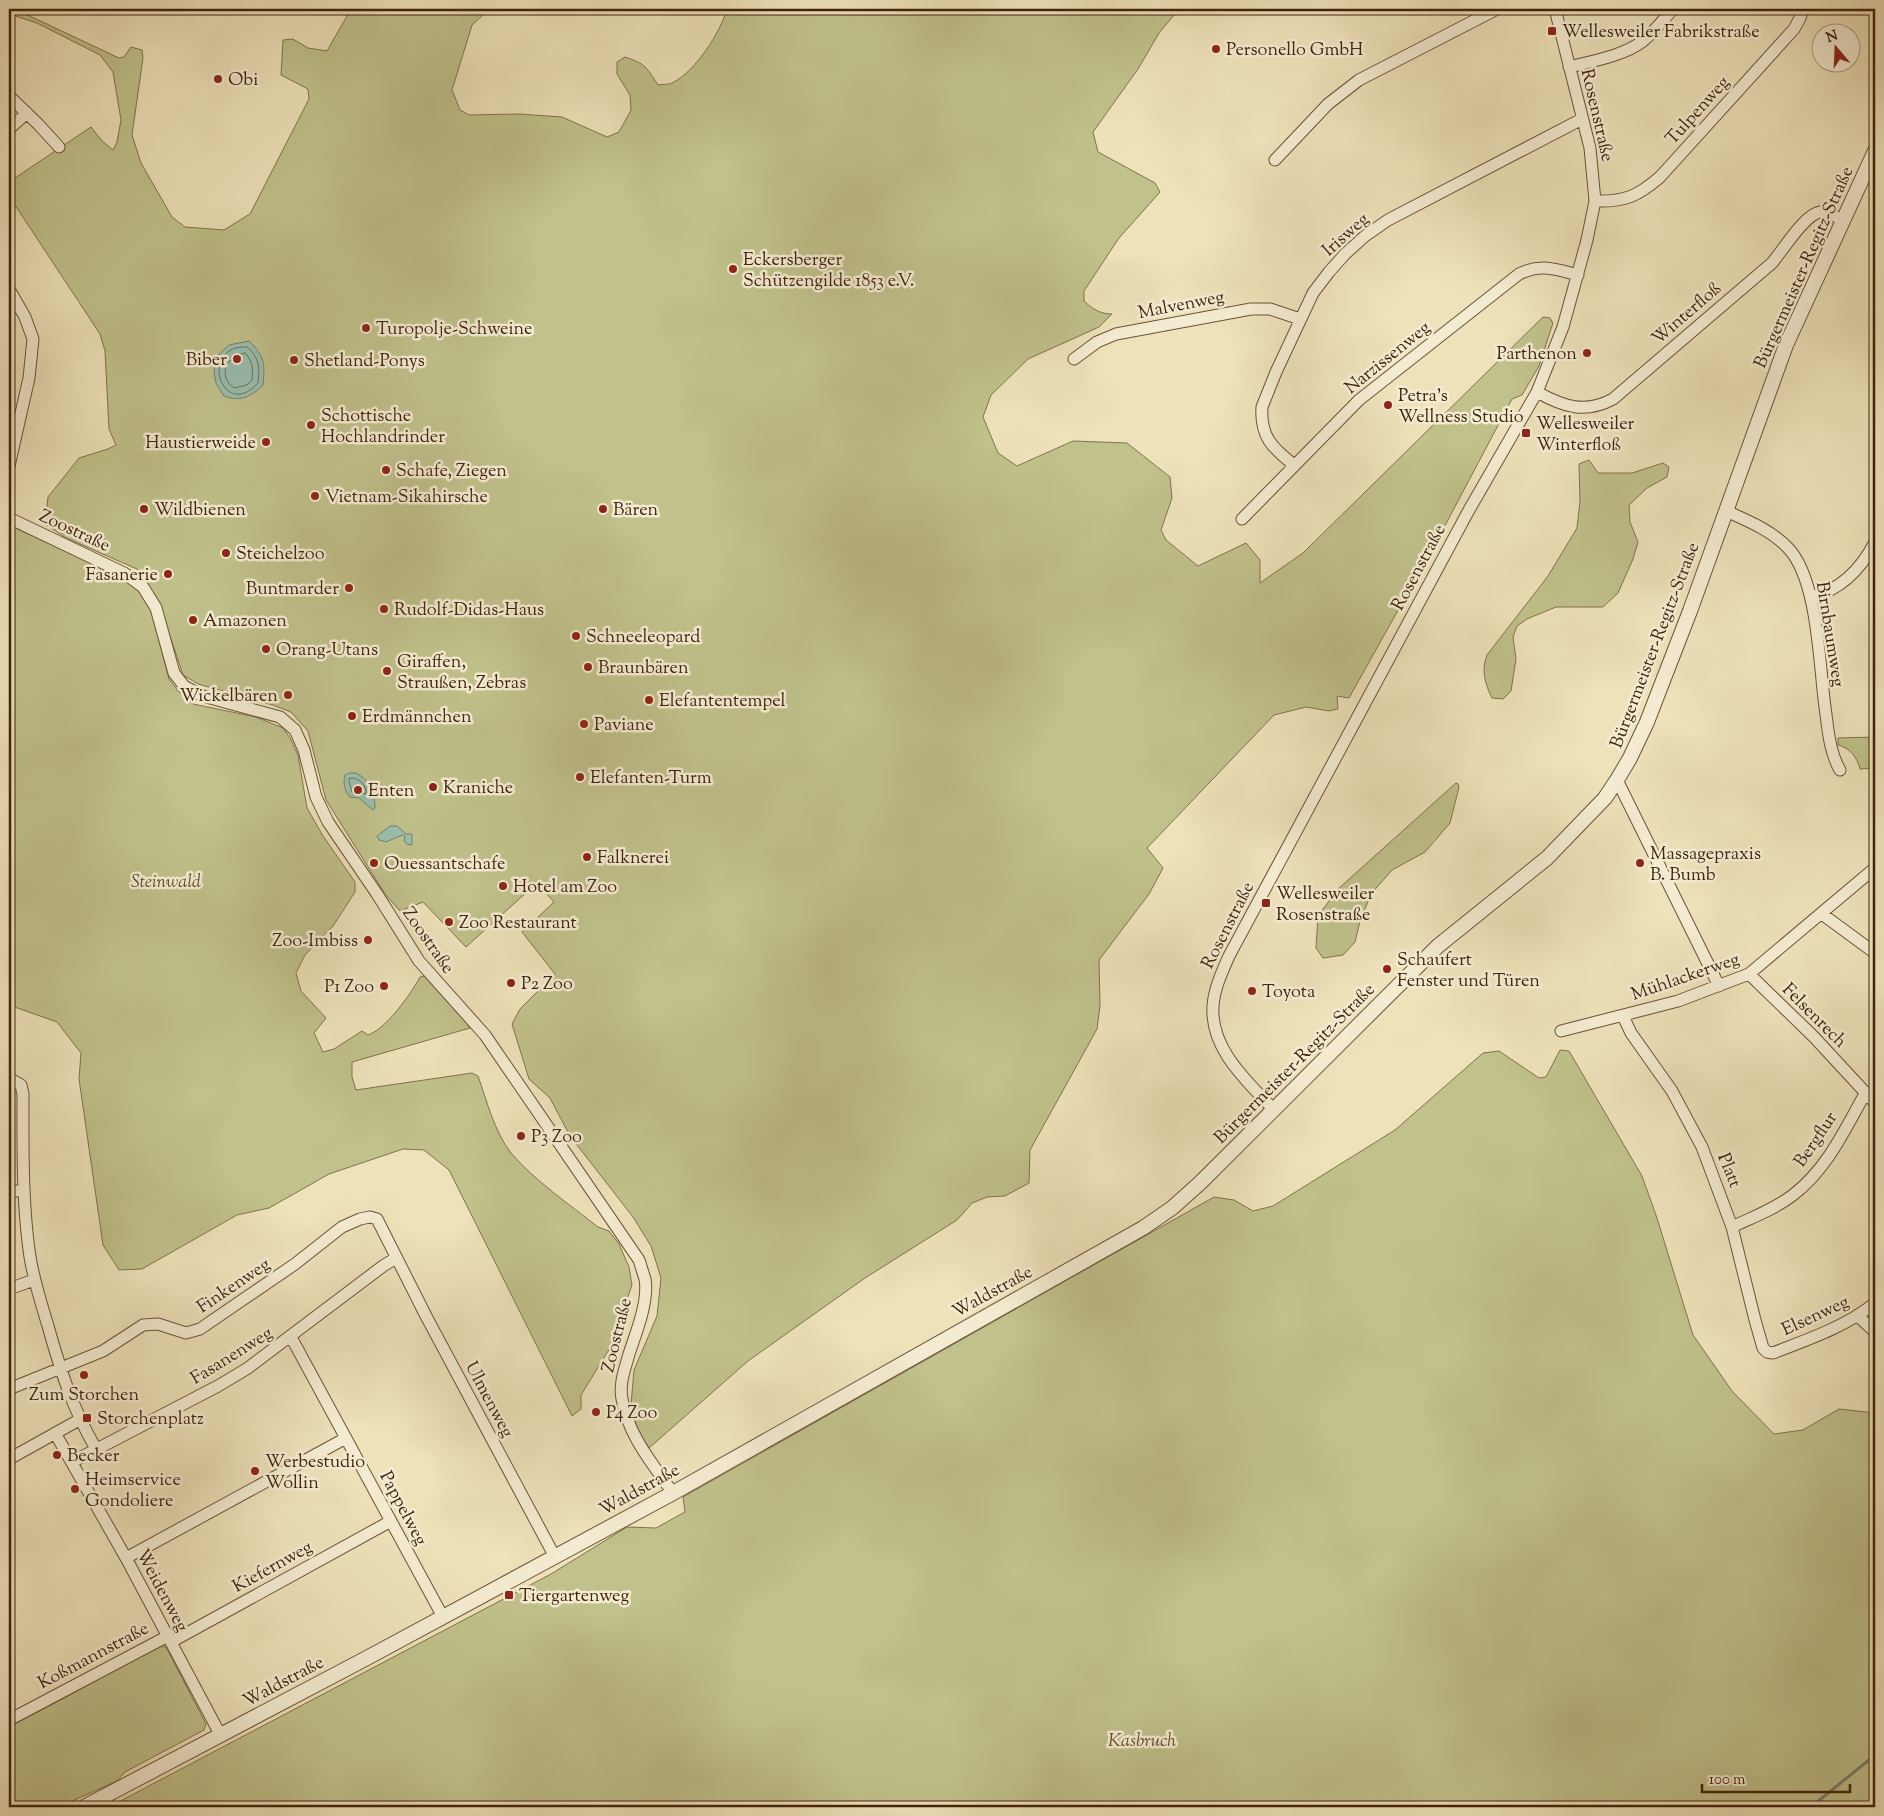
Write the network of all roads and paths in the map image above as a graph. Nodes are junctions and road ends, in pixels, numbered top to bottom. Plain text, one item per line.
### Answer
1 (1497, 9) edge
2 (1555, 9) edge
3 (1673, 9) edge
4 (1803, 9) edge
5 (1569, 66) junction
6 (9, 96) edge
7 (27, 113) junction
8 (1582, 119) junction
9 (9, 129) edge
10 (59, 148) dead end
11 (1875, 151) edge
12 (1275, 160) dead end
13 (1595, 201) junction
14 (1842, 220) junction
15 (1578, 275) junction
16 (10, 294) edge
17 (1300, 319) junction
18 (1074, 359) dead end
19 (1537, 392) junction
20 (11, 445) edge
21 (1294, 465) junction
22 (9, 466) edge
23 (1726, 511) junction
24 (9, 518) edge
25 (1242, 519) dead end
26 (1875, 542) edge
27 (1811, 597) junction
28 (1840, 770) dead end
29 (1617, 780) junction
30 (1875, 868) edge
31 (1822, 914) junction
32 (1875, 953) edge
33 (1749, 974) junction
34 (1719, 986) junction
35 (1623, 1016) junction
36 (1561, 1031) dead end
37 (9, 1078) edge
38 (1866, 1092) junction
39 (1875, 1103) edge
40 (1274, 1109) junction
41 (1200, 1183) joint
42 (9, 1191) edge
43 (24, 1191) junction
44 (1732, 1227) junction
45 (396, 1258) junction
46 (34, 1280) junction
47 (9, 1289) edge
48 (1875, 1303) edge
49 (1858, 1316) junction
50 (1875, 1332) edge
51 (291, 1337) junction
52 (1767, 1352) joint
53 (60, 1368) junction
54 (9, 1389) edge
55 (79, 1420) junction
56 (55, 1433) junction
57 (346, 1438) junction
58 (96, 1449) junction
59 (11, 1459) edge
60 (72, 1462) junction
61 (672, 1493) junction
62 (391, 1521) junction
63 (555, 1557) junction
64 (126, 1558) junction
65 (442, 1617) junction
66 (169, 1639) junction
67 (9, 1720) edge
68 (221, 1736) junction
69 (84, 1807) edge

1 - 12 street
2 - 5 street, Rosenstraße
3 - 5 street
4 - 13 street, Tulpenweg
5 - 8 street, Rosenstraße
6 - 7 street
7 - 9 street
7 - 10 street
8 - 13 street, Rosenstraße
8 - 17 street, Irisweg
11 - 14 street, Bürgermeister-Regitz-Straße
13 - 15 street, Rosenstraße
14 - 19 street, Winterfloß
14 - 23 street, Bürgermeister-Regitz-Straße
15 - 19 street, Rosenstraße
15 - 21 street, Narzissenweg
16 - 20 street
17 - 18 street, Malvenweg
17 - 21 street, Irisweg
19 - 40 street, Rosenstraße
20 - 22 street
21 - 25 street, Narzissenweg
23 - 27 street, Birnbaumweg
23 - 29 street, Bürgermeister-Regitz-Straße
24 - 61 street, Zoostraße
26 - 27 street
27 - 28 street, Birnbaumweg
29 - 34 street
29 - 40 street, Bürgermeister-Regitz-Straße
30 - 31 street, Mühlackerweg
31 - 32 street
31 - 33 street, Mühlackerweg
33 - 34 street, Mühlackerweg
33 - 38 street, Felsenrech
34 - 35 street, Mühlackerweg
35 - 36 street, Mühlackerweg
35 - 44 street, Platt
37 - 43 street
38 - 39 street, Felsenrech
38 - 44 street, Bergflur
40 - 41 street, Bürgermeister-Regitz-Straße
41 - 61 street, Waldstraße
42 - 43 street
43 - 46 street
44 - 52 street, Platt
45 - 51 street, Fasanenweg
45 - 53 street, Finkenweg
45 - 63 street, Ulmenweg
46 - 47 street
46 - 53 street
48 - 49 street, Elsenweg
49 - 50 street
49 - 52 street, Elsenweg
51 - 57 street, Pappelweg
51 - 58 street, Fasanenweg
53 - 54 street
53 - 55 street
55 - 56 street
55 - 58 street
56 - 59 street
56 - 60 street
57 - 62 street, Pappelweg
57 - 64 street
58 - 60 street, Fasanenweg
60 - 64 street, Weidenweg
61 - 63 street, Waldstraße
62 - 65 street, Pappelweg
62 - 66 street, Kiefernweg
63 - 65 street, Waldstraße
64 - 66 street, Weidenweg
65 - 68 street, Waldstraße
66 - 67 street, Koßmannstraße
66 - 68 street, Weidenweg
68 - 69 street, Waldstraße

